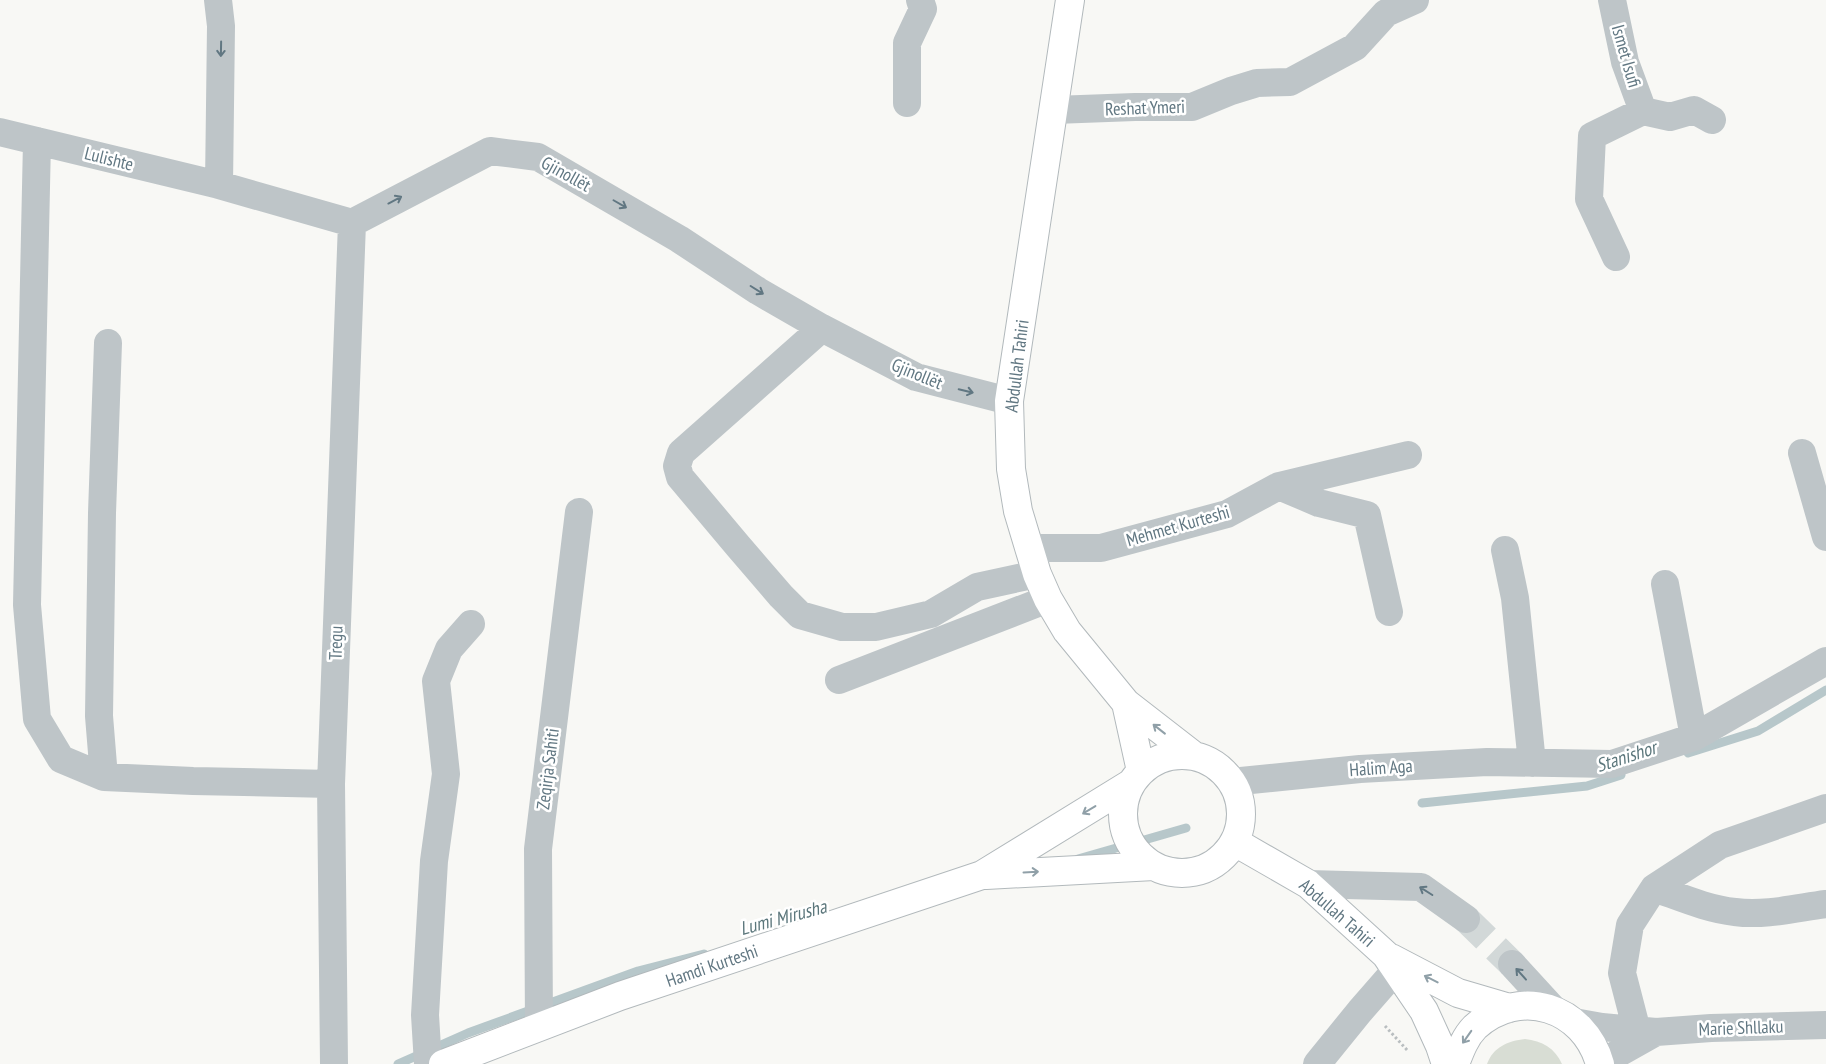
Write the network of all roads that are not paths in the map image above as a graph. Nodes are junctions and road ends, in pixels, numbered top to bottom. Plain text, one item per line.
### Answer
1 (218, 0) edge
2 (920, 0) edge
3 (1070, 0) edge
4 (1415, 0) edge
5 (1612, 0) edge
6 (907, 103) dead end
7 (1054, 110) junction
8 (1643, 111) junction
9 (1712, 120) dead end
10 (0, 132) edge
11 (37, 141) junction
12 (218, 185) junction
13 (352, 223) junction
14 (1616, 257) dead end
15 (822, 328) junction
16 (108, 343) dead end
17 (1009, 401) junction
18 (1802, 453) dead end
19 (1408, 455) dead end
20 (1278, 486) junction
21 (579, 512) dead end
22 (1826, 537) edge
23 (1505, 550) dead end
24 (1033, 561) junction
25 (1664, 584) dead end
26 (1048, 599) junction
27 (1389, 612) dead end
28 (472, 624) dead end
29 (1826, 662) edge
30 (839, 680) dead end
31 (1126, 703) junction
32 (1694, 737) junction
33 (1193, 755) junction
34 (1532, 763) junction
35 (104, 777) junction
36 (1136, 778) junction
37 (1231, 782) junction
38 (330, 784) junction
39 (1826, 808) edge
40 (1236, 842) junction
41 (1154, 866) junction
42 (982, 875) junction
43 (1308, 884) junction
44 (1654, 888) junction
45 (1826, 904) edge
46 (1466, 919) tunnel mouth
47 (1394, 963) junction
48 (1512, 964) tunnel mouth
49 (1509, 1008) junction
50 (1564, 1016) junction
51 (1826, 1025) edge
52 (538, 1027) junction
53 (1647, 1031) junction
54 (334, 1064) edge
55 (428, 1064) edge
56 (443, 1064) edge
57 (1317, 1064) edge
58 (1446, 1064) edge
59 (1455, 1064) edge
60 (1600, 1064) edge
61 (1607, 1064) edge

1 -> 12 street
2 - 6 street
3 - 7 main road, Abdullah Tahiri
4 - 7 street, Reshat Ymeri
5 - 8 street, Ismet Isufi
7 - 17 main road, Abdullah Tahiri
8 - 9 street, Ismet Isufi
8 - 14 street, Ismet Isufi
10 - 11 street, Lulishte
11 - 12 street, Lulishte
11 - 35 street
12 - 13 street
13 -> 15 street, Gjinollët
13 - 38 street, Tregu
15 -> 17 street, Gjinollët
15 - 24 street, Mehmet Kurteshi
16 - 35 street
17 - 24 main road, Abdullah Tahiri
18 - 22 street
19 - 20 street, Mehmet Kurteshi
20 - 24 street, Mehmet Kurteshi
20 - 27 street
21 - 52 street, Zeqirja Sahiti
23 - 34 street
24 - 26 main road, Abdullah Tahiri
25 - 32 street
26 - 30 street
26 - 31 main road, Abdullah Tahiri
28 - 55 street
29 - 32 street, Halim Aga
33 -> 31 main road, Abdullah Tahiri
31 - 36 main road, Abdullah Tahiri
32 - 34 street, Halim Aga
33 - 36 main road
33 - 37 main road
34 - 37 street, Halim Aga
35 - 38 street
36 - 41 main road
36 -> 42 main road, Hamdi Kurteshi
37 - 40 main road
38 - 54 street, Tregu
39 - 44 street
40 - 41 main road
40 - 43 main road, Abdullah Tahiri
42 -> 41 main road, Hamdi Kurteshi
42 - 52 main road, Hamdi Kurteshi
46 -> 43 street
43 - 47 main road, Abdullah Tahiri
44 - 45 street
44 - 53 street
49 -> 47 main road, Abdullah Tahiri
47 - 57 street
47 - 58 main road, Abdullah Tahiri
50 -> 48 street
49 - 50 main road
49 -> 59 main road
50 - 53 street, Marie Shllaku
50 - 60 main road
51 - 53 street, Marie Shllaku
52 - 56 main road, Hamdi Kurteshi
53 - 61 street, Marie Shllaku

